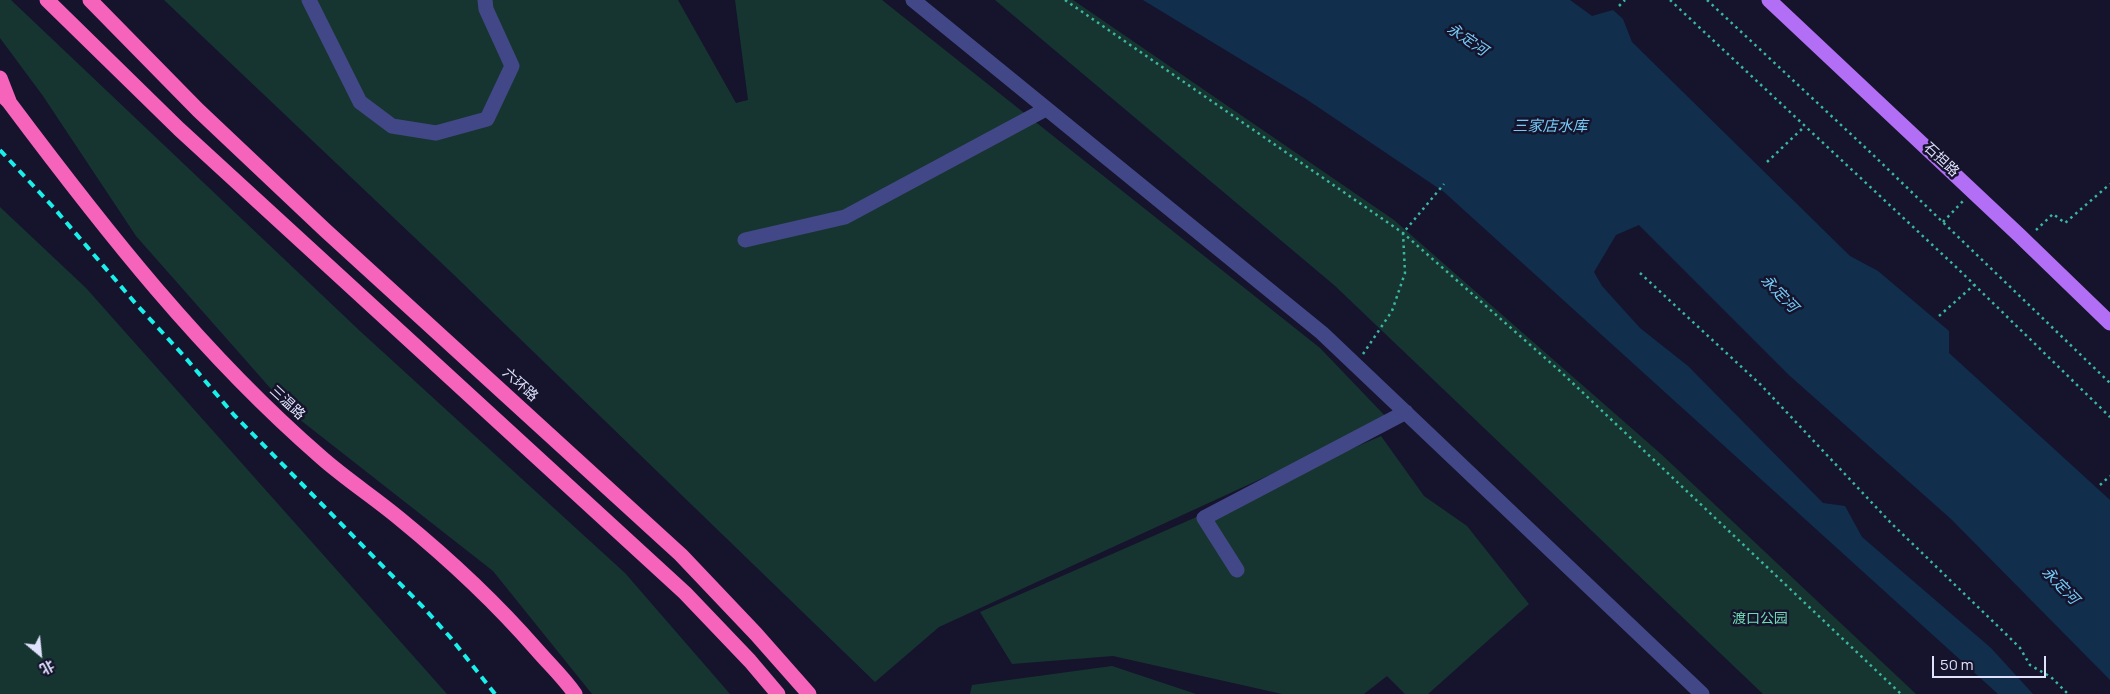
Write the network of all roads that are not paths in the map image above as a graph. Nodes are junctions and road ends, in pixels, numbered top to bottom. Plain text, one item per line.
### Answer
1 (47, 0) edge
2 (90, 0) edge
3 (309, 0) edge
4 (485, 0) edge
5 (913, 0) edge
6 (1769, 0) edge
7 (0, 78) edge
8 (5, 98) edge
9 (1046, 109) junction
10 (745, 240) dead end
11 (2110, 323) edge
12 (1406, 412) junction
13 (1237, 570) dead end
14 (575, 694) edge
15 (778, 694) edge
16 (809, 694) edge
17 (1702, 694) edge

1 - 15 highway
2 - 16 highway, 六环路
3 - 4 street
5 - 9 street
6 - 11 main road, 石担路
7 - 8 highway, 三温路
8 - 14 highway, 三温路
9 - 10 street
9 - 12 street
12 - 13 street
12 - 17 street

